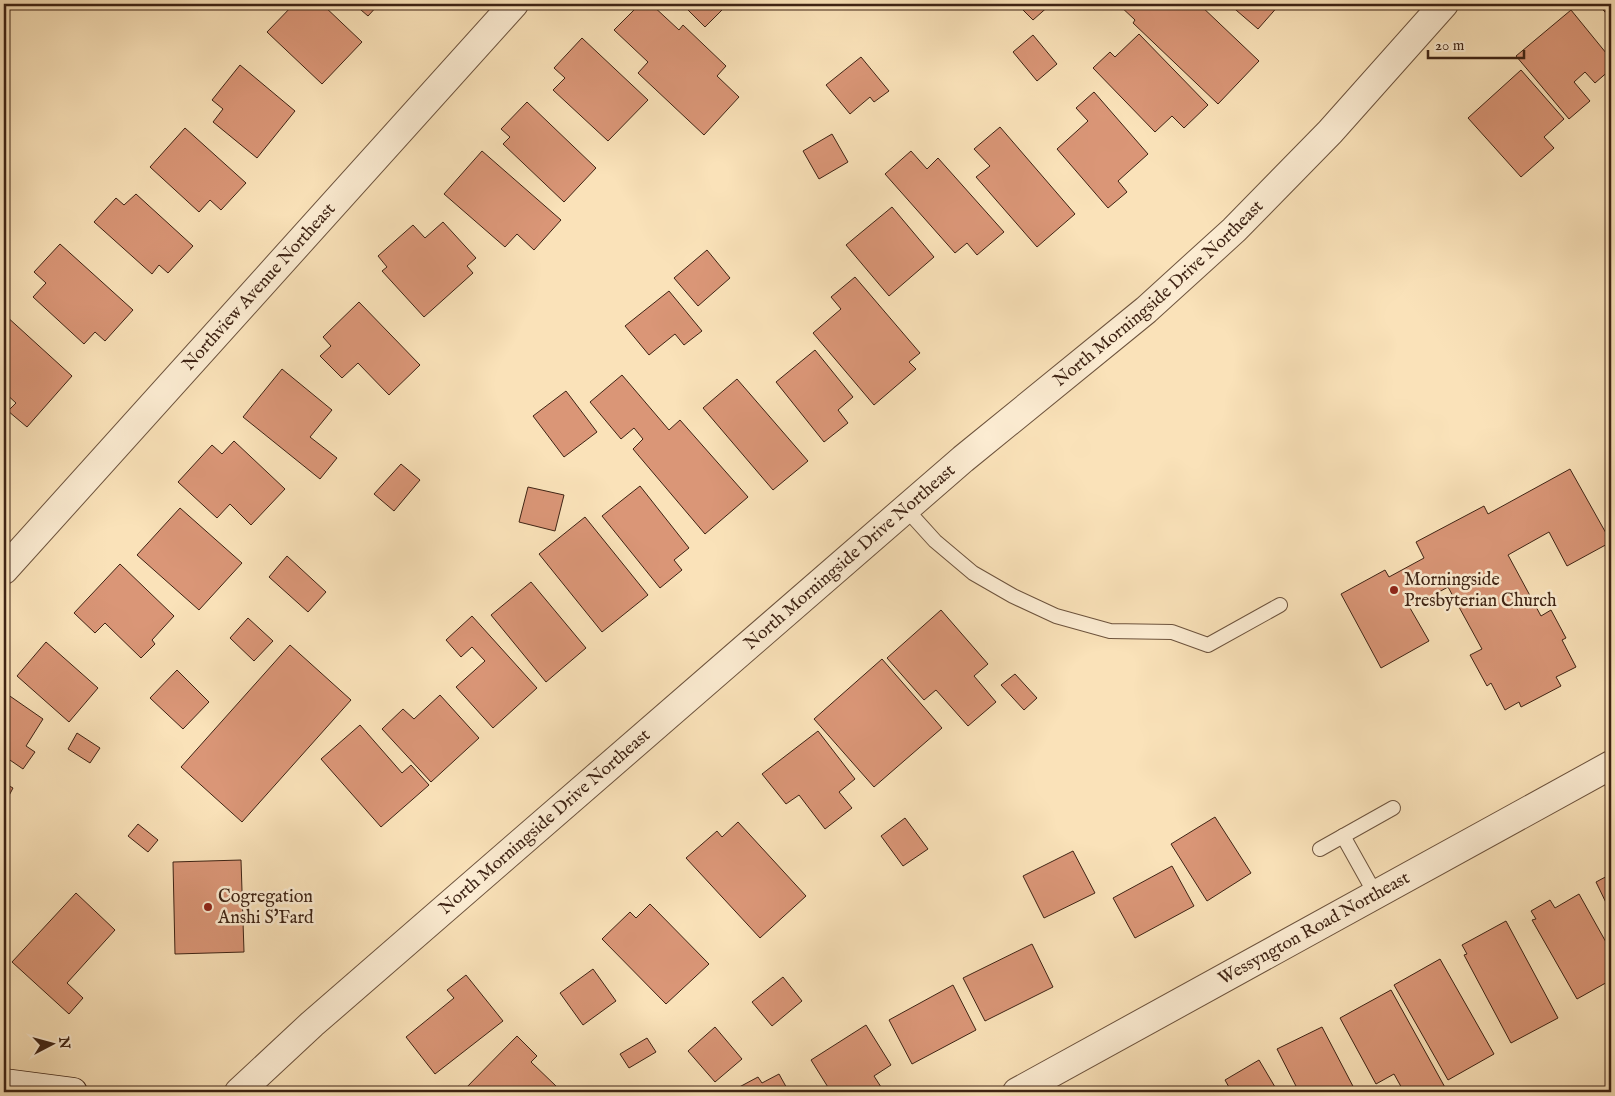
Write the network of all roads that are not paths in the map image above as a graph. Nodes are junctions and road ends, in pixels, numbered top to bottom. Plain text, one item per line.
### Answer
1 (514, 4) edge
2 (1444, 4) edge
3 (906, 509) junction
4 (4, 570) edge
5 (1280, 605) dead end
6 (1611, 765) edge
7 (1393, 808) dead end
8 (1344, 836) junction
9 (1320, 849) dead end
10 (1376, 895) junction
11 (4, 1083) edge
12 (74, 1092) edge
13 (239, 1092) edge
14 (1017, 1092) edge

1 - 4 street, Northview Avenue Northeast
2 - 3 street, North Morningside Drive Northeast
3 - 5 lane
3 - 13 street, North Morningside Drive Northeast
6 - 10 street, Wessyngton Road Northeast
7 - 8 lane
8 - 9 lane
8 - 10 lane
10 - 14 street, Wessyngton Road Northeast
11 - 12 street

